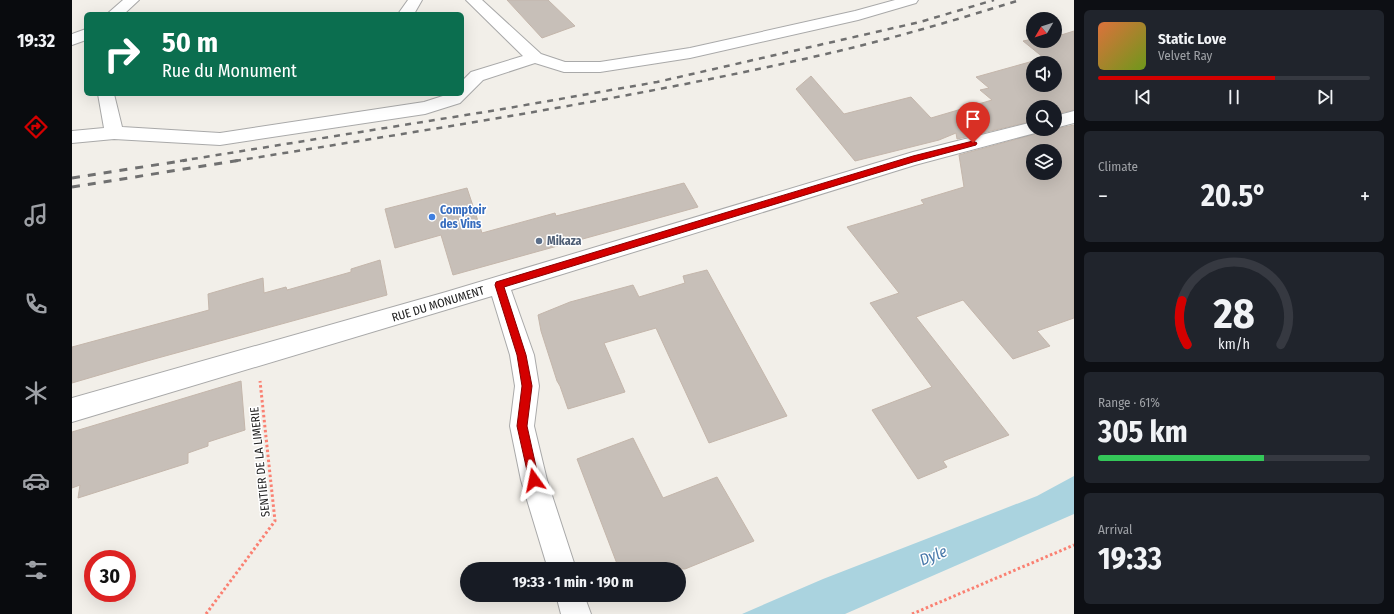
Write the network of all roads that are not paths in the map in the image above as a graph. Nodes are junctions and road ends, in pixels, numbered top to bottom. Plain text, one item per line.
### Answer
1 (132, 0) edge
2 (415, 0) edge
3 (473, 0) edge
4 (911, 0) edge
5 (117, 12) edge
6 (407, 12) edge
7 (84, 35) edge
8 (72, 40) edge
9 (536, 58) junction
10 (469, 74) edge
11 (464, 86) edge
12 (106, 96) edge
13 (457, 96) edge
14 (1074, 117) edge
15 (1062, 120) edge
16 (1026, 130) edge
17 (114, 133) junction
18 (72, 137) edge
19 (499, 285) junction
20 (72, 410) edge
21 (560, 562) edge
22 (572, 602) edge
23 (576, 614) edge

1 - 5 street
2 - 6 street
3 - 9 street
4 - 9 street
7 - 8 street
9 - 10 street
10 - 11 street
12 - 17 street
13 - 17 street
14 - 15 street
16 - 19 street, RUE DU MONUMENT
17 - 18 street
19 - 20 street, RUE DU MONUMENT
19 - 21 street
22 - 23 street

